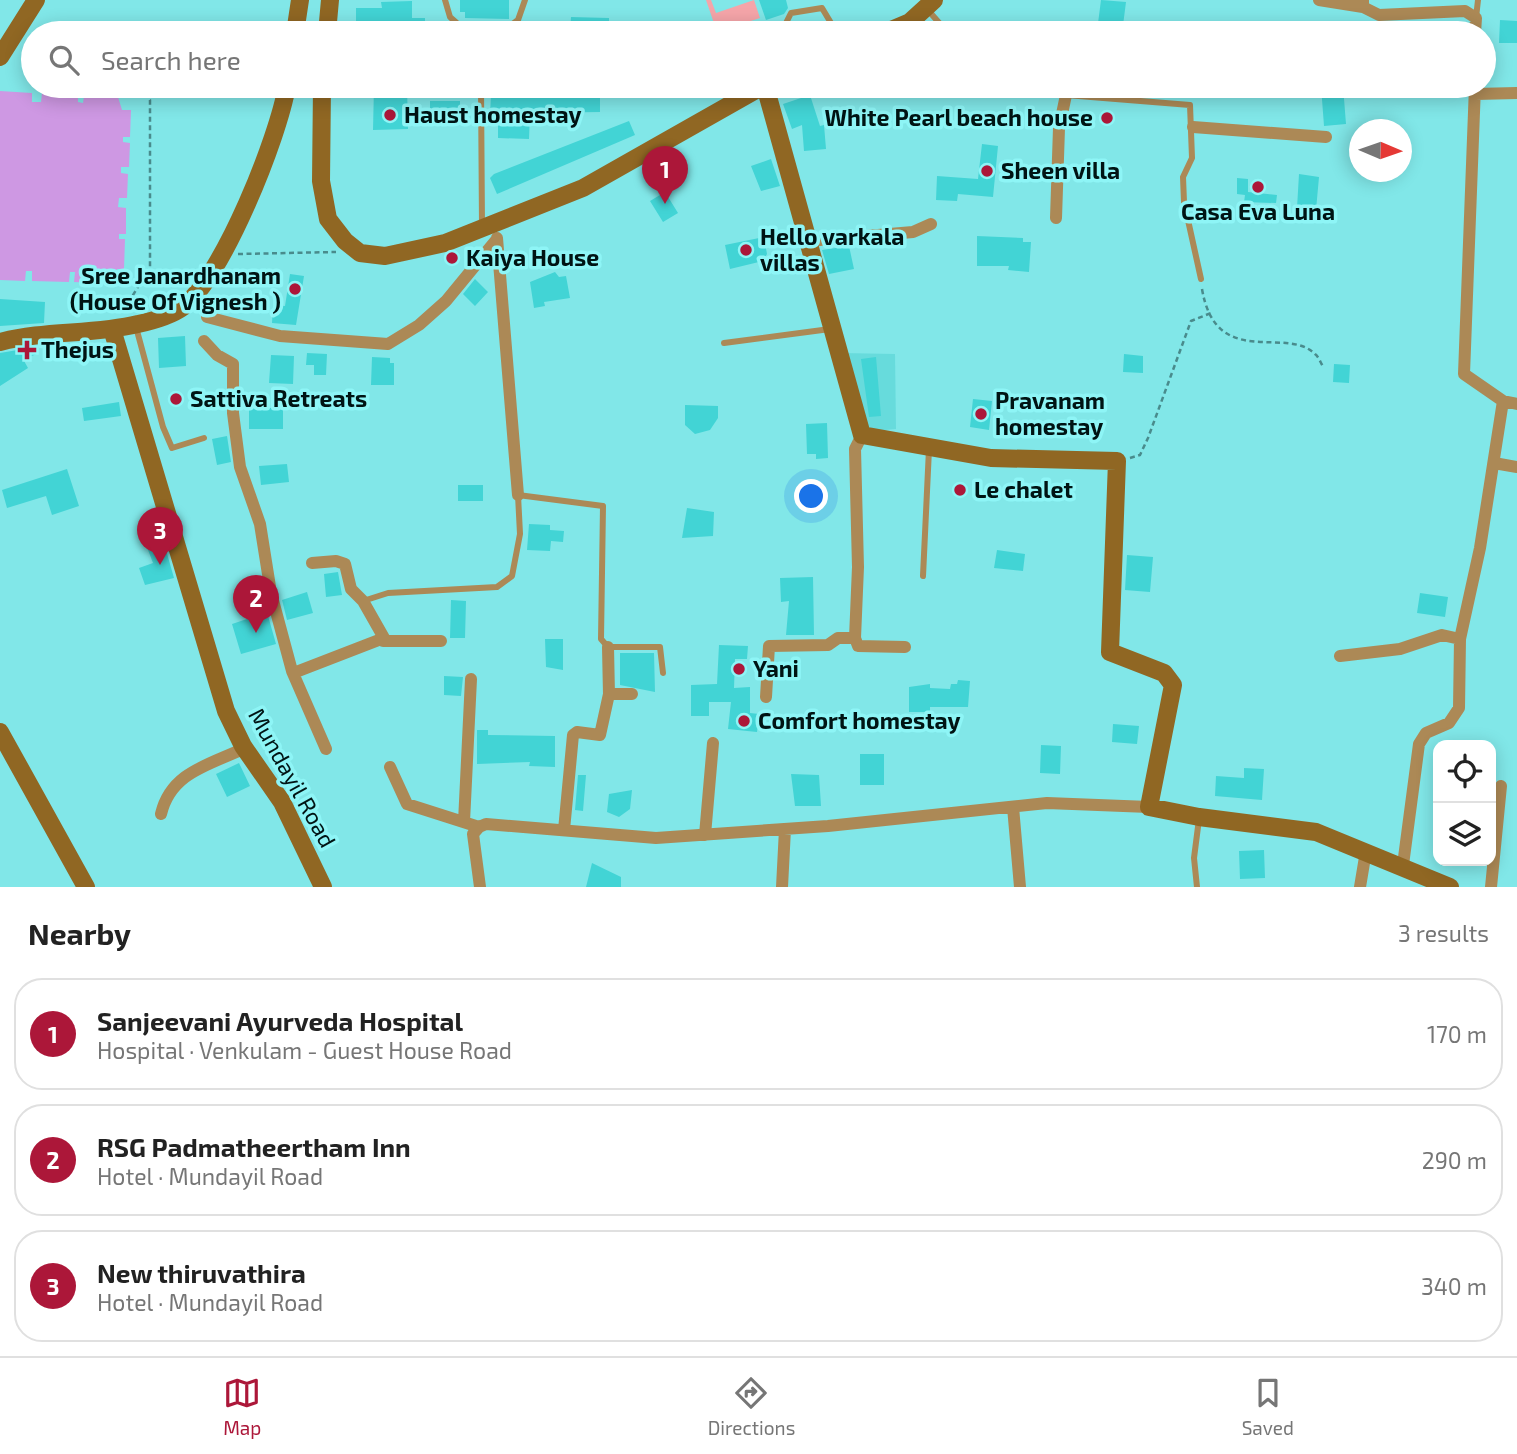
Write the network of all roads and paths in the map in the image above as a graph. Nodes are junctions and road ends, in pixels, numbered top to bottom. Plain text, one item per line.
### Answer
1 (37, 0) edge
2 (300, 0) edge
3 (330, 0) edge
4 (445, 0) edge
5 (525, 0) edge
6 (1319, 0) edge
7 (1478, 0) edge
8 (1363, 4) edge
9 (931, 5) edge
10 (1476, 18) junction
11 (23, 21) edge
12 (297, 21) edge
13 (328, 21) edge
14 (454, 21) edge
15 (517, 21) edge
16 (787, 21) edge
17 (830, 21) edge
18 (911, 21) edge
19 (941, 21) edge
20 (1476, 21) edge
21 (21, 25) edge
22 (0, 57) edge
23 (1496, 92) edge
24 (1517, 93) edge
25 (148, 98) edge
26 (284, 98) edge
27 (322, 98) edge
28 (482, 98) edge
29 (743, 98) edge
30 (767, 98) edge
31 (1065, 98) edge
32 (1103, 98) edge
33 (1475, 98) edge
34 (1193, 127) junction
35 (1326, 137) dead end
36 (1056, 218) dead end
37 (931, 224) dead end
38 (490, 231) junction
39 (808, 241) junction
40 (360, 253) junction
41 (222, 256) junction
42 (1201, 279) joint
43 (1210, 313) junction
44 (207, 317) dead end
45 (123, 327) junction
46 (832, 329) junction
47 (204, 341) dead end
48 (0, 342) edge
49 (724, 343) dead end
50 (1324, 368) dead end
51 (1503, 401) junction
52 (1517, 404) edge
53 (862, 435) junction
54 (204, 439) dead end
55 (929, 447) junction
56 (1117, 461) junction
57 (1493, 463) junction
58 (1517, 467) edge
59 (518, 495) junction
60 (312, 563) dead end
61 (923, 576) dead end
62 (363, 601) junction
63 (855, 638) junction
64 (1460, 639) junction
65 (383, 641) junction
66 (442, 641) dead end
67 (608, 646) junction
68 (905, 647) dead end
69 (1340, 656) dead end
70 (292, 671) junction
71 (663, 673) dead end
72 (471, 679) dead end
73 (632, 694) dead end
74 (609, 695) junction
75 (766, 697) dead end
76 (0, 732) edge
77 (713, 743) dead end
78 (245, 748) junction
79 (326, 749) dead end
80 (390, 767) dead end
81 (1500, 786) dead end
82 (1013, 807) junction
83 (1149, 807) junction
84 (161, 814) dead end
85 (1199, 817) junction
86 (464, 822) junction
87 (479, 827) junction
88 (785, 829) junction
89 (564, 830) junction
90 (705, 835) junction
91 (1366, 851) junction
92 (1403, 865) junction
93 (86, 887) edge
94 (323, 887) edge
95 (480, 887) edge
96 (782, 887) edge
97 (1020, 887) edge
98 (1197, 887) edge
99 (1360, 887) edge
100 (1450, 887) edge
101 (1491, 887) edge

1 - 11 main road
2 - 12 main road
3 - 13 main road
4 - 14 lane
5 - 15 lane
6 - 8 street
7 - 10 lane
8 - 10 street
9 - 18 main road
9 - 19 lane
10 - 20 street
16 - 17 lane
21 - 22 main road
23 - 24 street
25 - 45 path
26 - 41 main road
27 - 40 main road
28 - 38 lane
29 - 38 main road
30 - 39 main road
31 - 36 street
32 - 34 lane
33 - 51 street
34 - 35 street
34 - 42 lane
37 - 39 street
38 - 40 main road
38 - 44 street
38 - 59 street
39 - 46 main road
40 - 41 path
41 - 45 main road
42 - 43 path
43 - 50 path
43 - 56 path
45 - 48 main road
45 - 54 lane
45 - 78 main road, Mundayil Road
46 - 49 lane
46 - 53 main road
47 - 70 street
51 - 52 street
51 - 57 street
53 - 55 main road
53 - 63 street
55 - 56 main road
55 - 61 lane
56 - 83 main road
57 - 58 street
57 - 64 street
59 - 62 lane
59 - 67 lane
60 - 62 street
62 - 65 street
63 - 68 street
63 - 75 street
64 - 69 street
64 - 92 street
65 - 66 street
65 - 70 street
67 - 71 lane
67 - 74 street
70 - 79 street
72 - 86 street
73 - 74 street
74 - 89 street
76 - 93 main road
77 - 90 street
78 - 84 street
78 - 94 main road, Mundayil Road
80 - 86 street
81 - 101 street
82 - 83 street
82 - 88 street
82 - 97 street
83 - 85 main road
85 - 91 main road
85 - 98 lane
86 - 87 street
87 - 89 street
87 - 95 street
88 - 90 street
88 - 96 street
89 - 90 street
91 - 92 main road
91 - 99 street
92 - 100 main road

